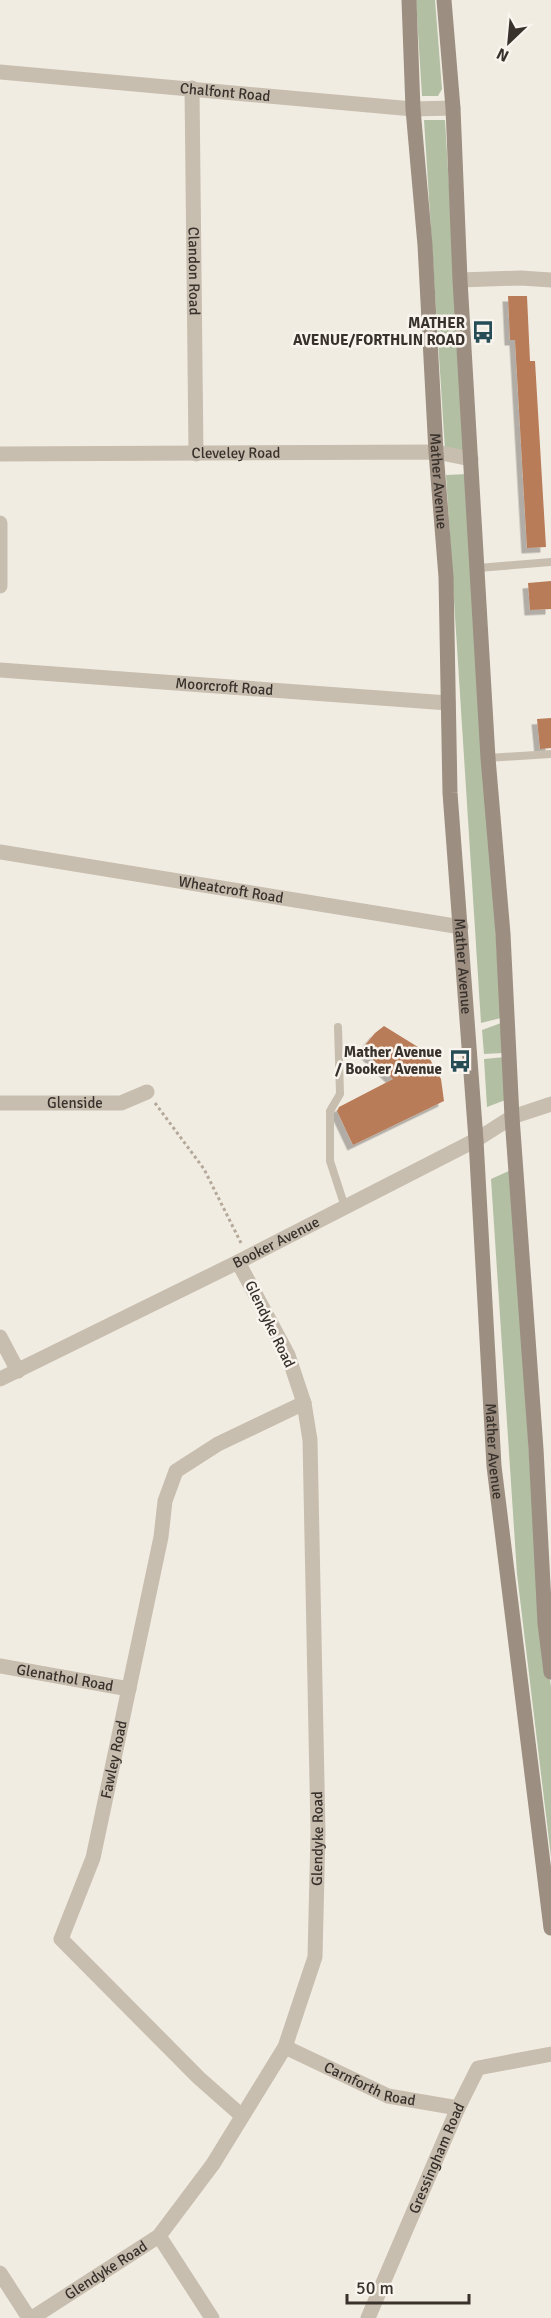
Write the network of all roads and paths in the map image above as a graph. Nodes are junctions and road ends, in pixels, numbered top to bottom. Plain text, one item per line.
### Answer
1 (409, 0) edge
2 (444, 0) edge
3 (0, 72) edge
4 (192, 88) junction
5 (453, 108) junction
6 (413, 109) junction
7 (460, 280) junction
8 (551, 280) edge
9 (435, 452) junction
10 (0, 454) edge
11 (196, 454) junction
12 (471, 459) junction
13 (0, 524) edge
14 (551, 562) edge
15 (478, 568) junction
16 (0, 586) edge
17 (0, 670) edge
18 (448, 703) junction
19 (551, 754) edge
20 (488, 758) junction
21 (0, 852) edge
22 (461, 927) junction
23 (338, 1027) dead end
24 (147, 1092) joint
25 (0, 1103) edge
26 (551, 1104) edge
27 (512, 1117) junction
28 (476, 1140) junction
29 (345, 1207) junction
30 (243, 1259) junction
31 (0, 1337) edge
32 (18, 1371) junction
33 (0, 1379) edge
34 (304, 1403) junction
35 (0, 1666) edge
36 (551, 1672) edge
37 (129, 1689) junction
38 (551, 1928) edge
39 (285, 2047) junction
40 (551, 2054) edge
41 (458, 2108) junction
42 (242, 2116) junction
43 (159, 2236) junction
44 (0, 2273) edge
45 (31, 2318) edge
46 (212, 2318) edge
47 (368, 2318) edge

1 - 6 main road, Mather Avenue
2 - 5 main road
3 - 4 street, Chalfont Road
4 - 6 street, Chalfont Road
4 - 11 street, Clandon Road
5 - 6 street, Chalfont Road
5 - 7 main road
6 - 9 main road, Mather Avenue
7 - 8 street
7 - 12 main road
9 - 11 street, Cleveley Road
9 - 12 street, Cleveley Road
9 - 18 main road, Mather Avenue
10 - 11 street, Cleveley Road
12 - 15 main road
13 - 16 street
14 - 15 lane
15 - 20 main road
17 - 18 street, Moorcroft Road
18 - 22 main road, Mather Avenue
19 - 20 lane
20 - 27 main road
21 - 22 street, Wheatcroft Road
22 - 28 main road, Mather Avenue
23 - 29 lane
24 - 25 street, Glenside
24 - 30 path
26 - 27 street, Booker Avenue
27 - 28 street, Booker Avenue
27 - 36 main road
28 - 29 street, Booker Avenue
28 - 38 main road, Mather Avenue
29 - 30 street, Booker Avenue
30 - 32 street, Booker Avenue
30 - 34 street, Glendyke Road
31 - 32 street
32 - 33 street, Booker Avenue
34 - 37 street, Fawley Road
34 - 39 street, Glendyke Road
35 - 37 street, Glenathol Road
37 - 42 street, Fawley Road
39 - 41 street, Carnforth Road
39 - 42 street, Glendyke Road
40 - 41 street, Gressingham Road
41 - 47 street, Gressingham Road
42 - 43 street, Glendyke Road
43 - 45 street, Glendyke Road
43 - 46 street
44 - 45 street

